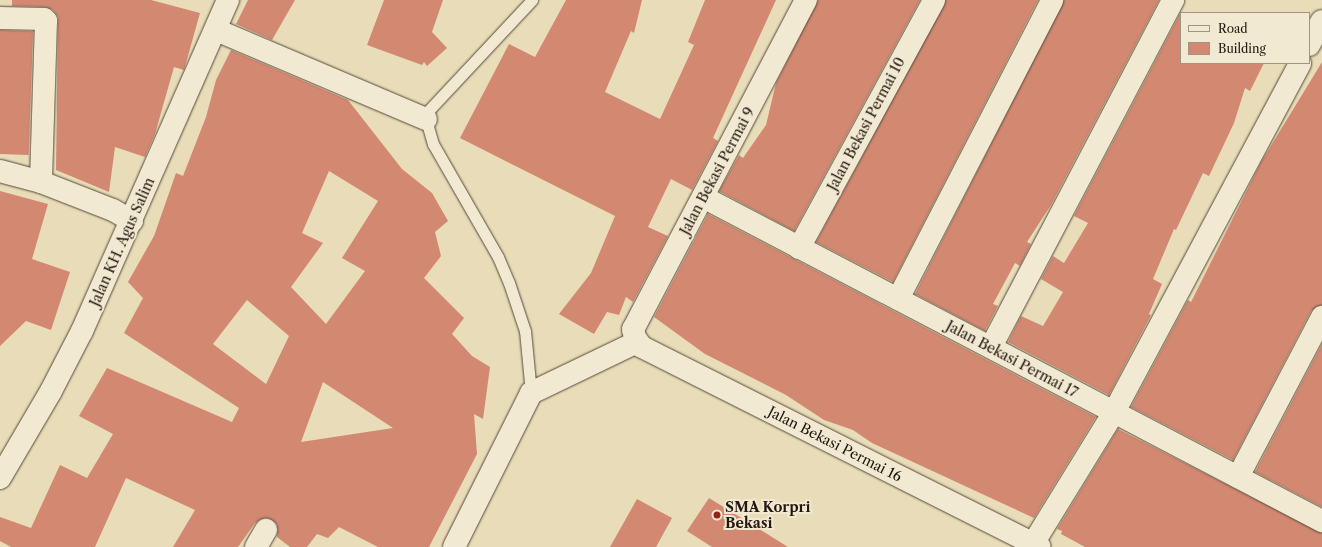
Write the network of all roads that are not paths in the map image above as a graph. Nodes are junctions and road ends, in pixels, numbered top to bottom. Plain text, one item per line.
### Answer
1 (228, 0) edge
2 (532, 0) edge
3 (806, 0) edge
4 (934, 0) edge
5 (1052, 0) edge
6 (1174, 0) edge
7 (0, 18) edge
8 (1322, 21) edge
9 (216, 30) junction
10 (1310, 43) edge
11 (1299, 64) edge
12 (426, 119) junction
13 (0, 171) edge
14 (41, 182) junction
15 (703, 197) junction
16 (132, 221) junction
17 (799, 248) junction
18 (898, 299) junction
19 (1322, 317) edge
20 (637, 342) junction
21 (991, 348) junction
22 (531, 393) junction
23 (1114, 412) junction
24 (1238, 477) junction
25 (0, 478) edge
26 (1322, 521) edge
27 (1034, 546) edge
28 (454, 547) edge

1 - 9 street, Jalan KH. Agus Salim
2 - 12 lane
3 - 15 street, Jalan Bekasi Permai 9
4 - 17 street, Jalan Bekasi Permai 10
5 - 18 street
6 - 21 street
7 - 14 street
8 - 10 street
9 - 12 street
9 - 16 street, Jalan KH. Agus Salim
11 - 23 street
12 - 22 lane
13 - 14 street
14 - 16 street
15 - 17 street, Jalan Bekasi Permai 17
15 - 20 street, Jalan Bekasi Permai 9
16 - 25 street, Jalan KH. Agus Salim
17 - 18 street, Jalan Bekasi Permai 17
18 - 21 street, Jalan Bekasi Permai 17
19 - 24 street
20 - 22 street
20 - 27 street, Jalan Bekasi Permai 16
21 - 23 street, Jalan Bekasi Permai 17
22 - 28 street
23 - 24 street, Jalan Bekasi Permai 17
23 - 27 street
24 - 26 street, Jalan Bekasi Permai 17

